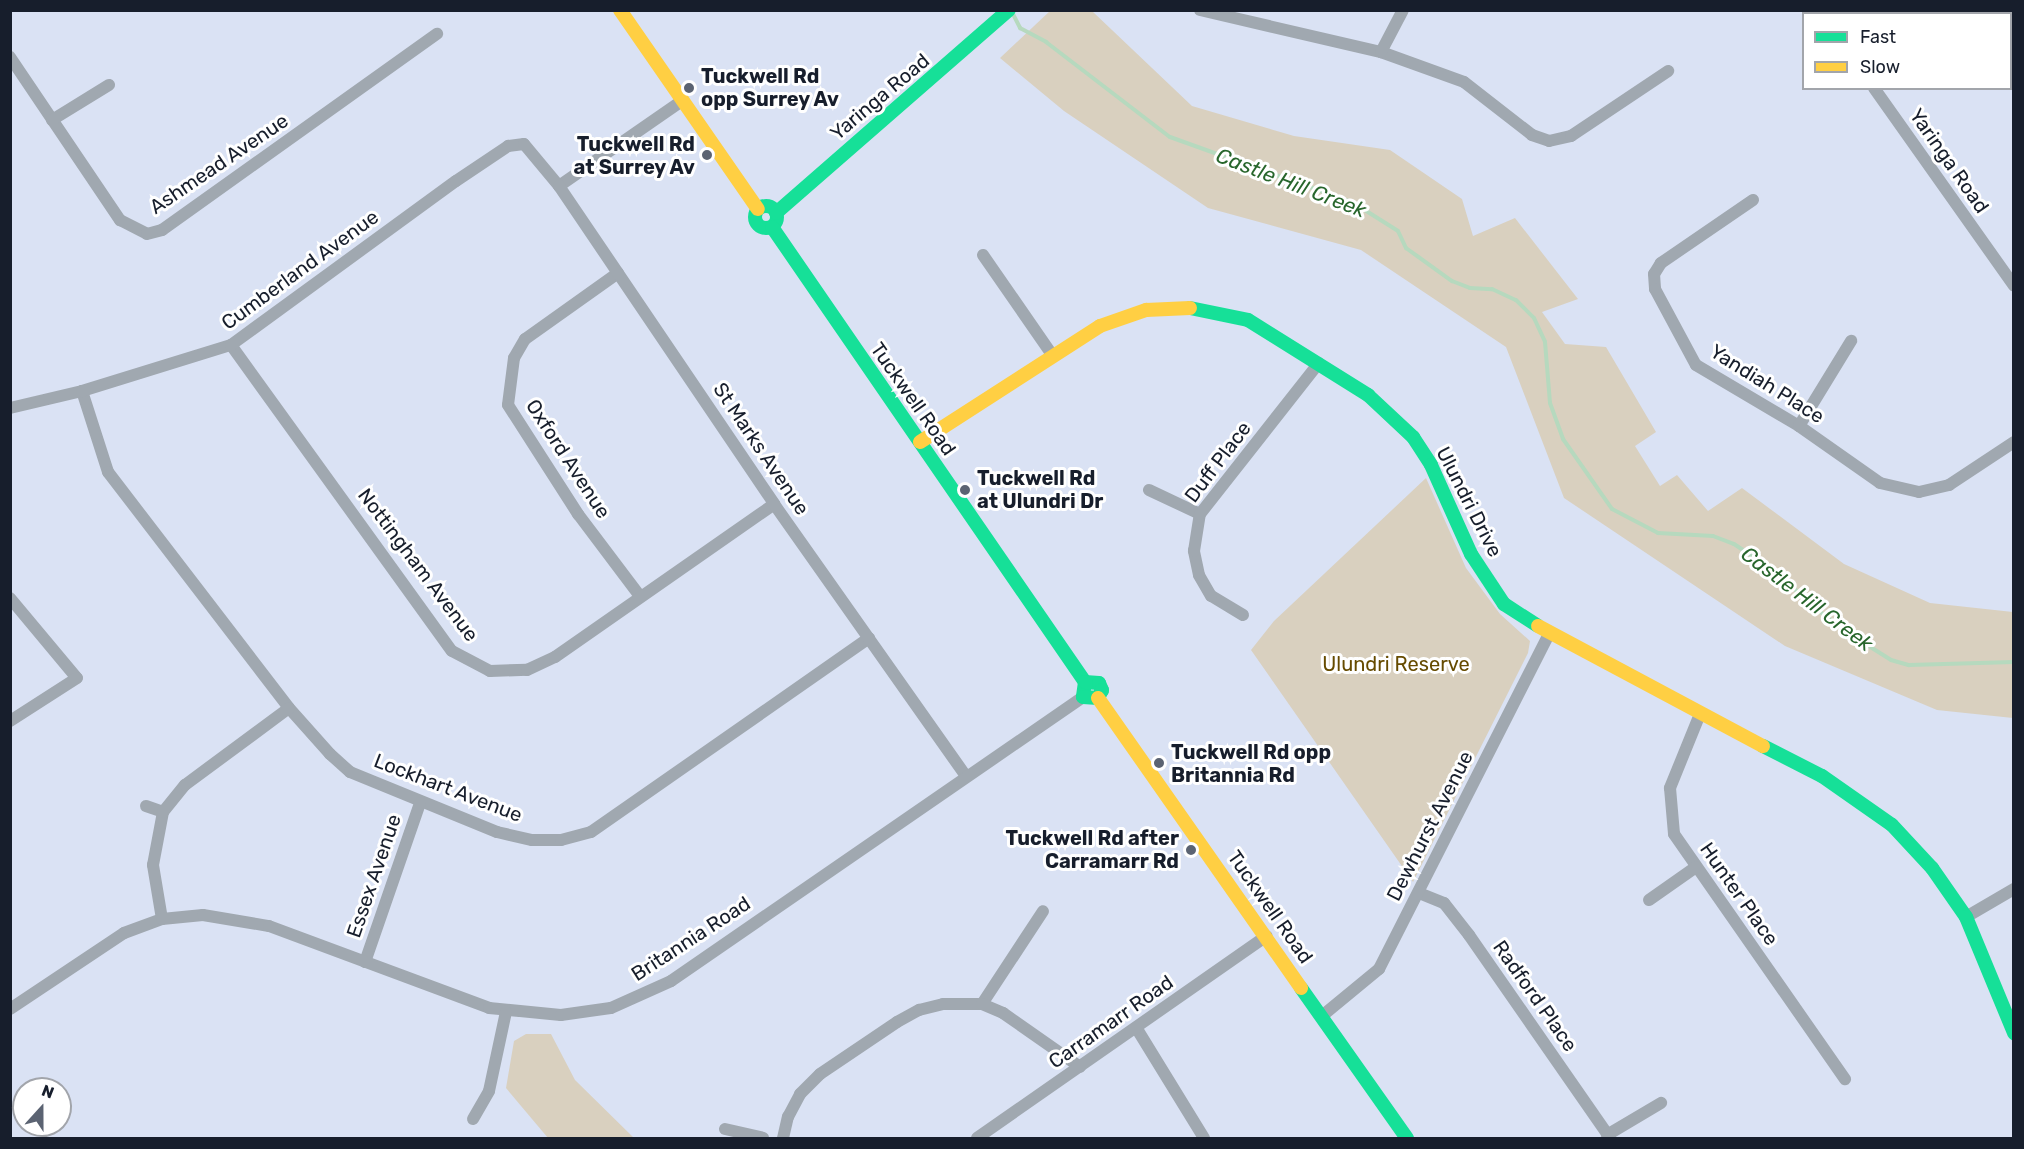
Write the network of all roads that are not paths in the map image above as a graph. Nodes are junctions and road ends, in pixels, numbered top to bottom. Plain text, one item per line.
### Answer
1 (620, 10) edge
2 (1009, 10) edge
3 (1200, 10) edge
4 (1403, 10) edge
5 (437, 34) dead end
6 (1381, 52) junction
7 (10, 57) edge
8 (1668, 71) dead end
9 (109, 84) dead end
10 (1875, 90) edge
11 (683, 99) junction
12 (52, 120) junction
13 (524, 144) joint
14 (559, 186) junction
15 (1753, 200) dead end
16 (758, 209) junction
17 (776, 213) junction
18 (772, 227) junction
19 (983, 255) dead end
20 (618, 273) junction
21 (2013, 286) edge
22 (1851, 341) dead end
23 (231, 345) junction
24 (1053, 356) junction
25 (1319, 363) junction
26 (82, 391) junction
27 (10, 408) edge
28 (1799, 426) junction
29 (920, 442) junction
30 (2013, 442) edge
31 (1149, 490) dead end
32 (774, 504) junction
33 (1200, 514) junction
34 (639, 595) junction
35 (10, 598) edge
36 (1243, 615) dead end
37 (1549, 634) junction
38 (869, 638) junction
39 (1085, 682) junction
40 (1083, 697) junction
41 (1098, 698) junction
42 (289, 708) junction
43 (1700, 714) junction
44 (10, 721) edge
45 (966, 776) junction
46 (420, 803) junction
47 (146, 806) dead end
48 (163, 812) junction
49 (1696, 867) junction
50 (2013, 889) edge
51 (1419, 893) junction
52 (1649, 900) dead end
53 (1043, 911) dead end
54 (1966, 916) junction
55 (162, 919) junction
56 (1267, 936) junction
57 (365, 962) junction
58 (982, 1004) junction
59 (10, 1009) edge
60 (506, 1012) junction
61 (1322, 1016) junction
62 (1137, 1029) junction
63 (2013, 1033) edge
64 (1080, 1067) junction
65 (1845, 1079) dead end
66 (1661, 1102) dead end
67 (473, 1119) dead end
68 (725, 1130) dead end
69 (1609, 1137) edge
70 (763, 1138) edge
71 (783, 1138) edge
72 (977, 1138) edge
73 (1204, 1138) edge
74 (1407, 1138) edge

1 - 11 street
2 - 17 street, Yaringa Road
3 - 6 street
4 - 6 street
5 - 12 street, Ashmead Avenue
6 - 8 street
7 - 12 street, Ashmead Avenue
9 - 12 street
10 - 21 street, Yaringa Road
11 - 14 street
11 - 16 street
13 - 14 street, St Marks Avenue
13 - 23 street, Cumberland Avenue
14 - 20 street, St Marks Avenue
15 - 28 street, Yandiah Place
16 - 17 street
16 - 18 street
17 - 18 street
18 - 29 street, Tuckwell Road
19 - 24 street
20 - 32 street, St Marks Avenue
20 - 34 street, Oxford Avenue
22 - 28 street
23 - 26 street, Cumberland Avenue
23 - 34 street, Nottingham Avenue
24 - 25 street, Ulundri Drive
24 - 29 street, Ulundri Drive
25 - 33 street, Duff Place
25 - 37 street, Ulundri Drive
26 - 27 street, Cumberland Avenue
26 - 42 street, Lockhart Avenue
28 - 30 street, Yandiah Place
29 - 39 street, Tuckwell Road
31 - 33 street
32 - 34 street, Nottingham Avenue
32 - 38 street, St Marks Avenue
33 - 36 street, Duff Place
35 - 44 street
37 - 43 street, Ulundri Drive
37 - 51 street, Dewhurst Avenue
38 - 45 street, St Marks Avenue
38 - 46 street, Lockhart Avenue
39 - 40 street
39 - 41 street, Tuckwell Road
40 - 41 street
40 - 45 street, Britannia Road
41 - 56 street, Tuckwell Road
42 - 46 street, Lockhart Avenue
42 - 48 street
43 - 49 street, Hunter Place
43 - 54 street, Ulundri Drive
45 - 60 street, Britannia Road
46 - 57 street, Essex Avenue
47 - 48 street
48 - 55 street
49 - 52 street
49 - 65 street, Hunter Place
50 - 54 street
51 - 61 street, Dewhurst Avenue
51 - 69 street, Radford Place
53 - 58 street
54 - 63 street, Ulundri Drive
55 - 57 street, Britannia Road
55 - 59 street, Britannia Road
56 - 61 street, Tuckwell Road
56 - 62 street, Carramarr Road
57 - 60 street, Britannia Road
58 - 64 street
58 - 71 street
60 - 67 street
61 - 74 street, Tuckwell Road
62 - 64 street, Carramarr Road
62 - 73 street
64 - 72 street, Carramarr Road
66 - 69 street
68 - 70 street

